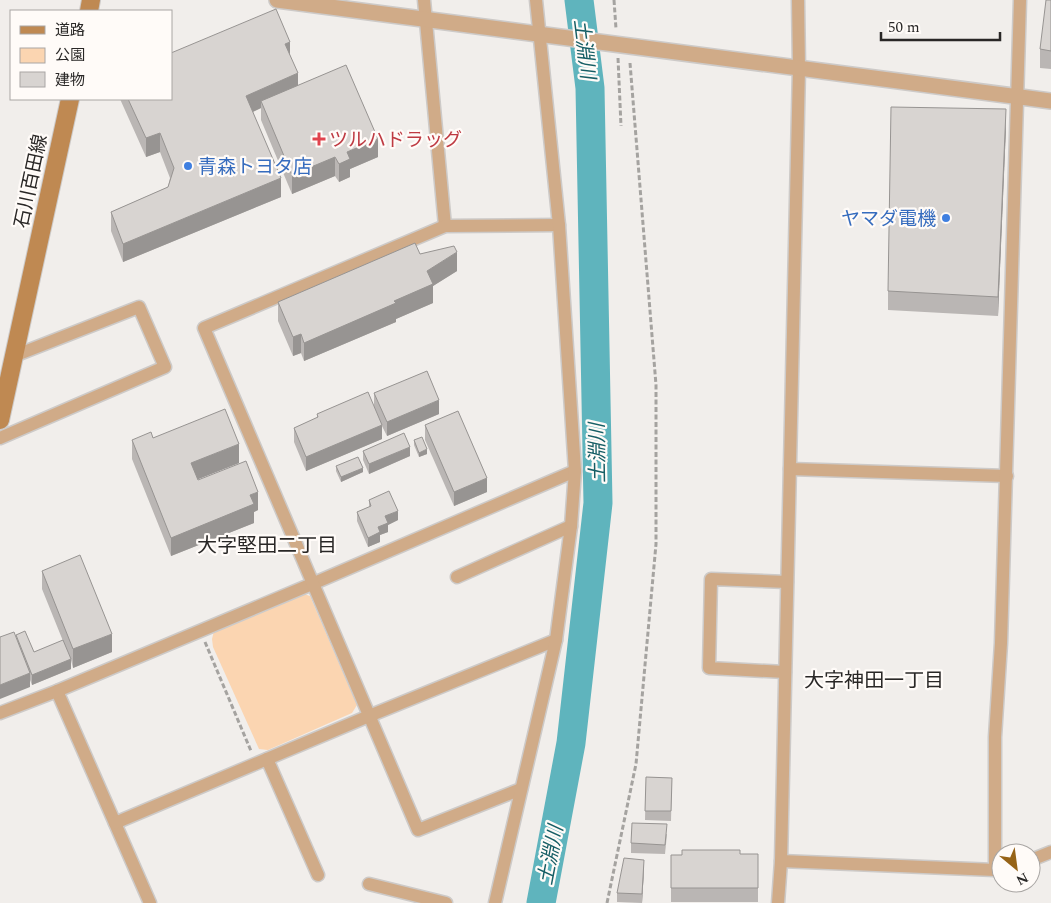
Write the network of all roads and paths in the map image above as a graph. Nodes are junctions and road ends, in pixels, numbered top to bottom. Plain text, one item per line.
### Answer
1 (277, 0) edge
2 (424, 0) edge
3 (536, 0) edge
4 (614, 0) edge
5 (798, 0) edge
6 (1020, 0) edge
7 (426, 20) junction
8 (544, 34) junction
9 (614, 44) junction
10 (630, 63) dead end
11 (799, 68) junction
12 (1018, 97) junction
13 (70, 100) edge
14 (1051, 101) edge
15 (621, 126) dead end
16 (559, 225) junction
17 (445, 226) junction
18 (14, 356) junction
19 (0, 420) edge
20 (0, 438) edge
21 (790, 469) junction
22 (575, 472) junction
23 (1006, 476) junction
24 (571, 526) junction
25 (457, 577) dead end
26 (787, 582) junction
27 (312, 584) junction
28 (200, 631) junction
29 (556, 640) junction
30 (785, 672) junction
31 (57, 691) junction
32 (0, 713) edge
33 (369, 716) junction
34 (262, 761) junction
35 (521, 789) junction
36 (115, 823) junction
37 (997, 843) edge
38 (781, 861) junction
39 (991, 869) edge
40 (318, 875) dead end
41 (369, 884) dead end
42 (150, 903) edge
43 (446, 903) edge
44 (495, 903) edge
45 (607, 903) edge
46 (778, 903) edge

1 - 7 street
2 - 7 street
3 - 8 street
4 - 9 path
5 - 11 street
6 - 12 street
7 - 8 street
7 - 17 street
8 - 9 street
8 - 16 street
9 - 11 street
9 - 15 path
10 - 45 path
11 - 12 street
11 - 21 street
12 - 14 street
12 - 23 street
13 - 18 main road, 石川百田線
16 - 17 street
16 - 22 street
17 - 27 street
18 - 19 main road, 石川百田線
18 - 20 street
21 - 23 street
21 - 26 street
22 - 24 street
22 - 27 street
23 - 37 street
24 - 25 street
24 - 29 street
26 - 30 street
26 - 30 street
27 - 28 street
27 - 33 street
28 - 31 street
28 - 34 path
29 - 33 street
29 - 35 street
30 - 38 street
31 - 32 street
31 - 36 street
33 - 34 street
33 - 35 street
34 - 36 street
34 - 40 street
35 - 44 street
36 - 42 street
38 - 39 street
38 - 46 street
41 - 43 street

